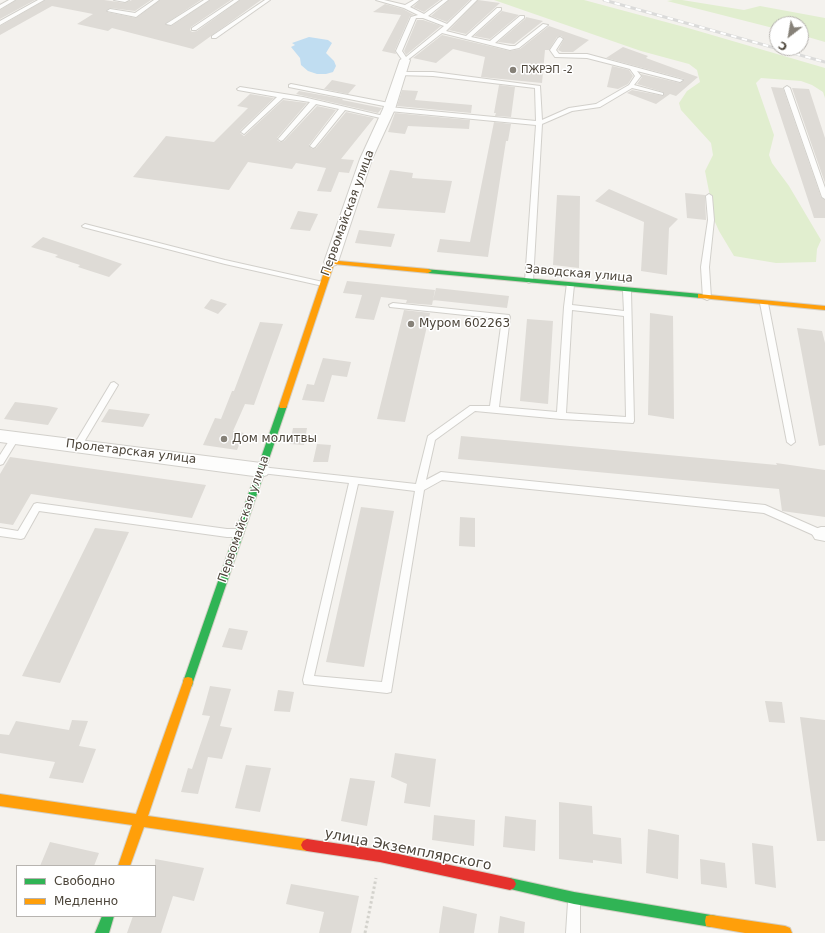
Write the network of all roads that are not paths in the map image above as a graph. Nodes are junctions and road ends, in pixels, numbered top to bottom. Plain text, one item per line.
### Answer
1 (13, 0) edge
2 (42, 0) edge
3 (116, 0) edge
4 (127, 0) edge
5 (157, 0) edge
6 (207, 0) edge
7 (237, 0) edge
8 (268, 0) edge
9 (378, 0) edge
10 (417, 0) edge
11 (446, 0) edge
12 (475, 0) edge
13 (385, 1) edge
14 (0, 7) edge
15 (406, 7) junction
16 (500, 9) dead end
17 (110, 11) dead end
18 (424, 16) junction
19 (522, 17) dead end
20 (0, 23) edge
21 (169, 24) dead end
22 (545, 25) dead end
23 (448, 26) junction
24 (194, 29) dead end
25 (441, 31) junction
26 (214, 37) dead end
27 (468, 37) junction
28 (560, 39) dead end
29 (491, 43) junction
30 (405, 60) junction
31 (632, 68) junction
32 (399, 74) junction
33 (680, 80) dead end
34 (291, 86) dead end
35 (631, 86) junction
36 (788, 88) dead end
37 (240, 89) dead end
38 (661, 94) dead end
39 (281, 96) junction
40 (314, 102) junction
41 (343, 108) junction
42 (388, 110) junction
43 (539, 123) junction
44 (244, 132) dead end
45 (281, 139) dead end
46 (313, 146) dead end
47 (709, 196) dead end
48 (825, 197) edge
49 (85, 226) dead end
50 (331, 262) junction
51 (529, 281) junction
52 (322, 284) junction
53 (570, 285) junction
54 (627, 291) junction
55 (707, 298) junction
56 (764, 303) junction
57 (393, 305) dead end
58 (568, 307) junction
59 (825, 308) edge
60 (627, 314) junction
61 (114, 385) dead end
62 (494, 410) junction
63 (561, 416) junction
64 (7, 437) edge
65 (791, 442) dead end
66 (78, 445) junction
67 (0, 462) edge
68 (261, 470) junction
69 (354, 480) junction
70 (420, 488) junction
71 (0, 532) edge
72 (239, 534) junction
73 (823, 534) edge
74 (0, 800) edge
75 (139, 821) junction
76 (124, 865) edge
77 (574, 898) junction
78 (108, 917) edge
79 (102, 933) edge
80 (572, 933) edge
81 (785, 933) edge

1 - 14 lane
2 - 20 lane
3 - 4 lane
5 - 17 lane
6 - 21 lane
7 - 24 lane
8 - 26 lane
9 - 13 lane
10 - 15 lane
11 - 18 lane
12 - 23 lane
13 - 15 lane
15 - 18 lane
16 - 27 lane
18 - 23 lane
18 - 30 lane
19 - 29 lane
22 - 29 lane
23 - 25 lane
25 - 27 lane
25 - 30 lane
27 - 29 lane
28 - 31 lane
30 - 32 street, Первомайская улица
31 - 33 lane
31 - 35 lane
32 - 42 street, Первомайская улица
32 - 43 lane
34 - 42 lane
35 - 38 lane
35 - 43 lane
36 - 48 lane
37 - 39 lane
39 - 40 lane
39 - 44 lane
40 - 41 lane
40 - 45 lane
41 - 42 lane
41 - 46 lane
42 - 43 lane
42 - 50 street, Первомайская улица
43 - 51 lane
47 - 55 lane
49 - 52 lane
50 - 51 street, Заводская улица
50 - 52 street, Первомайская улица
51 - 53 street, Заводская улица
52 - 68 street, Первомайская улица
53 - 54 street, Заводская улица
53 - 58 lane
54 - 55 street, Заводская улица
54 - 60 lane
55 - 56 street, Заводская улица
56 - 59 street, Заводская улица
56 - 65 lane
57 - 62 lane
58 - 60 lane
58 - 63 lane
60 - 63 lane
61 - 66 lane
62 - 63 lane
62 - 70 lane
64 - 66 street, Пролетарская улица
64 - 67 lane
66 - 68 street, Пролетарская улица
68 - 69 lane
68 - 72 street, Первомайская улица
69 - 70 lane
69 - 70 lane
70 - 73 lane
71 - 72 lane
72 - 75 street, Первомайская улица
74 - 75 street, улица Экземплярского
75 - 76 street, Первомайская улица
75 - 77 street, улица Экземплярского
77 - 80 lane
77 - 81 street, улица Экземплярского
78 - 79 street

